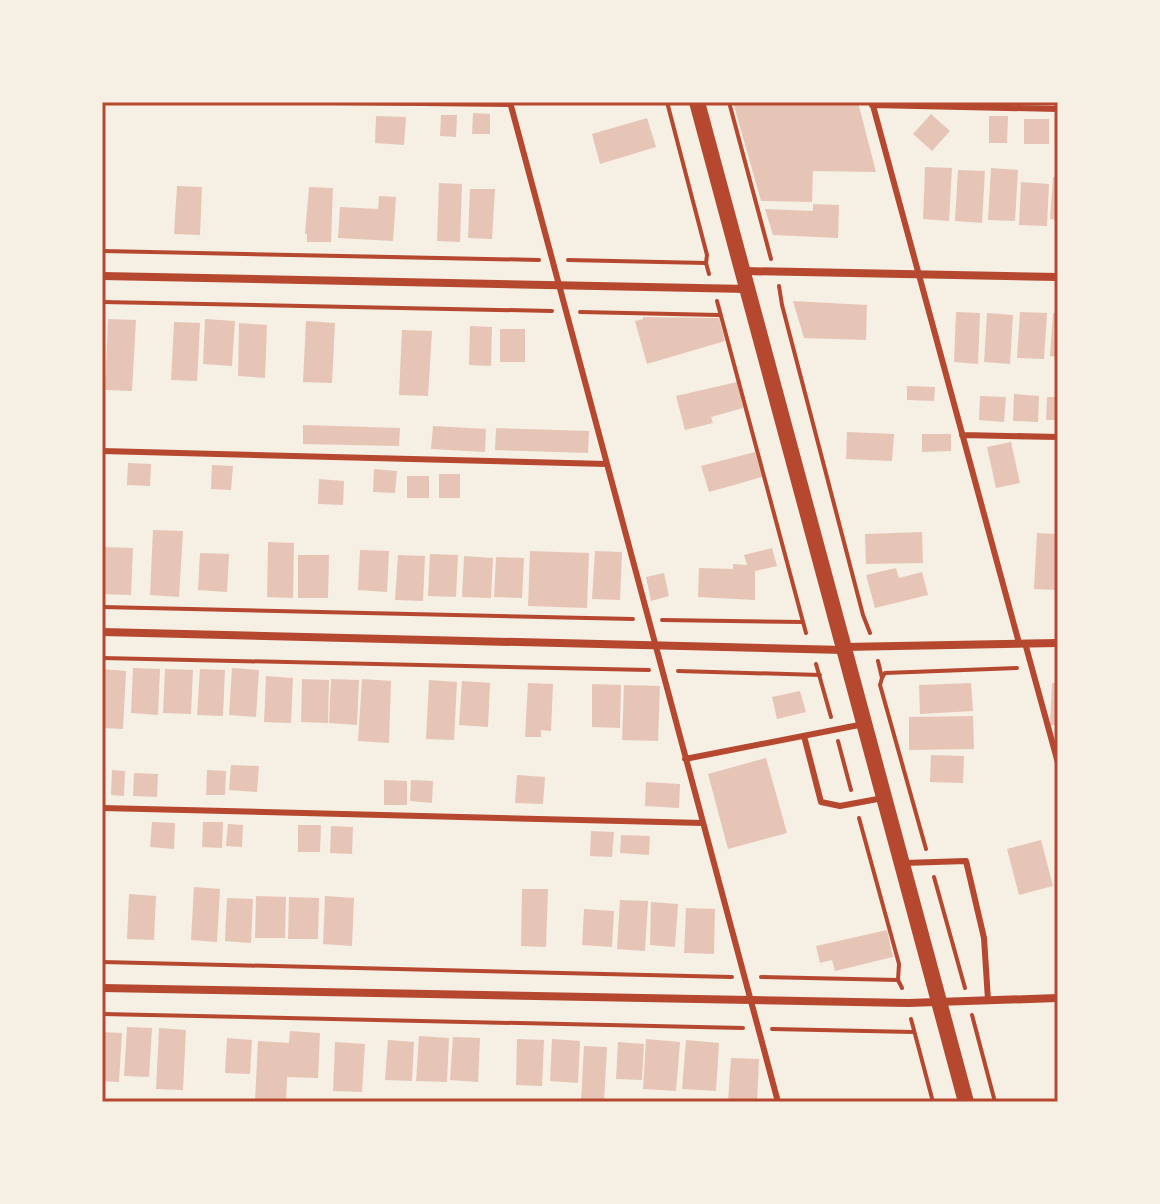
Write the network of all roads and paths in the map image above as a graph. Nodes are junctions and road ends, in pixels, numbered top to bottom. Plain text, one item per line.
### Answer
1 (335, 102) edge
2 (667, 102) edge
3 (697, 102) edge
4 (729, 102) edge
5 (510, 103) edge
6 (872, 104) edge
7 (1058, 109) edge
8 (102, 251) edge
9 (552, 260) junction
10 (706, 263) junction
11 (743, 271) junction
12 (775, 271) junction
13 (917, 274) junction
14 (102, 276) edge
15 (1058, 277) edge
16 (559, 287) junction
17 (714, 289) junction
18 (748, 289) junction
19 (102, 302) edge
20 (566, 311) junction
21 (721, 315) junction
22 (962, 435) junction
23 (1058, 437) edge
24 (102, 451) edge
25 (607, 464) junction
26 (102, 607) edge
27 (647, 620) junction
28 (803, 622) junction
29 (102, 632) edge
30 (1022, 643) junction
31 (1058, 643) edge
32 (654, 645) junction
33 (874, 647) junction
34 (844, 648) junction
35 (811, 649) junction
36 (102, 658) edge
37 (1032, 668) junction
38 (661, 670) junction
39 (820, 675) junction
40 (882, 678) junction
41 (864, 724) junction
42 (835, 730) junction
43 (804, 736) junction
44 (685, 759) junction
45 (1058, 763) edge
46 (883, 798) junction
47 (855, 804) junction
48 (102, 808) edge
49 (703, 823) junction
50 (930, 862) junction
51 (901, 863) junction
52 (102, 962) edge
53 (745, 977) junction
54 (898, 980) junction
55 (102, 988) edge
56 (1058, 998) edge
57 (750, 999) junction
58 (988, 1000) junction
59 (969, 1001) junction
60 (939, 1002) junction
61 (908, 1003) junction
62 (102, 1014) edge
63 (757, 1028) junction
64 (914, 1032) junction
65 (778, 1102) edge
66 (933, 1102) edge
67 (966, 1102) edge
68 (995, 1102) edge

1 - 5 lane
2 - 10 path
3 - 11 main road
4 - 12 path
5 - 9 lane
6 - 7 lane
6 - 13 lane
8 - 9 path
9 - 10 path
9 - 16 lane
10 - 17 path
11 - 12 street
11 - 18 main road
12 - 13 street
12 - 33 path
13 - 15 street
13 - 22 lane
14 - 16 street
16 - 17 street
16 - 20 lane
17 - 18 street
17 - 21 path
18 - 34 main road
19 - 20 path
20 - 21 path
20 - 25 lane
21 - 28 path
22 - 23 lane
22 - 30 lane
24 - 25 lane
25 - 27 lane
26 - 27 path
27 - 28 path
27 - 32 lane
28 - 35 path
29 - 32 street
30 - 31 street
30 - 33 street
30 - 37 lane
32 - 35 street
32 - 38 lane
33 - 34 street
33 - 40 path
34 - 35 street
34 - 41 main road
35 - 39 path
36 - 38 path
37 - 40 path
37 - 45 lane
38 - 39 path
38 - 44 lane
39 - 42 path
40 - 50 path
41 - 42 lane
41 - 46 main road
42 - 43 lane
42 - 47 path
43 - 44 lane
43 - 47 lane
44 - 49 lane
46 - 47 lane
46 - 51 main road
47 - 54 path
48 - 49 lane
49 - 53 lane
50 - 51 lane
50 - 58 lane
50 - 59 path
51 - 60 main road
52 - 53 path
53 - 54 path
53 - 57 lane
54 - 61 path
55 - 57 street
56 - 58 street
57 - 61 street
57 - 63 lane
58 - 59 street
59 - 60 street
59 - 68 path
60 - 61 street
60 - 67 main road
61 - 64 path
62 - 63 path
63 - 64 path
63 - 65 lane
64 - 66 path

